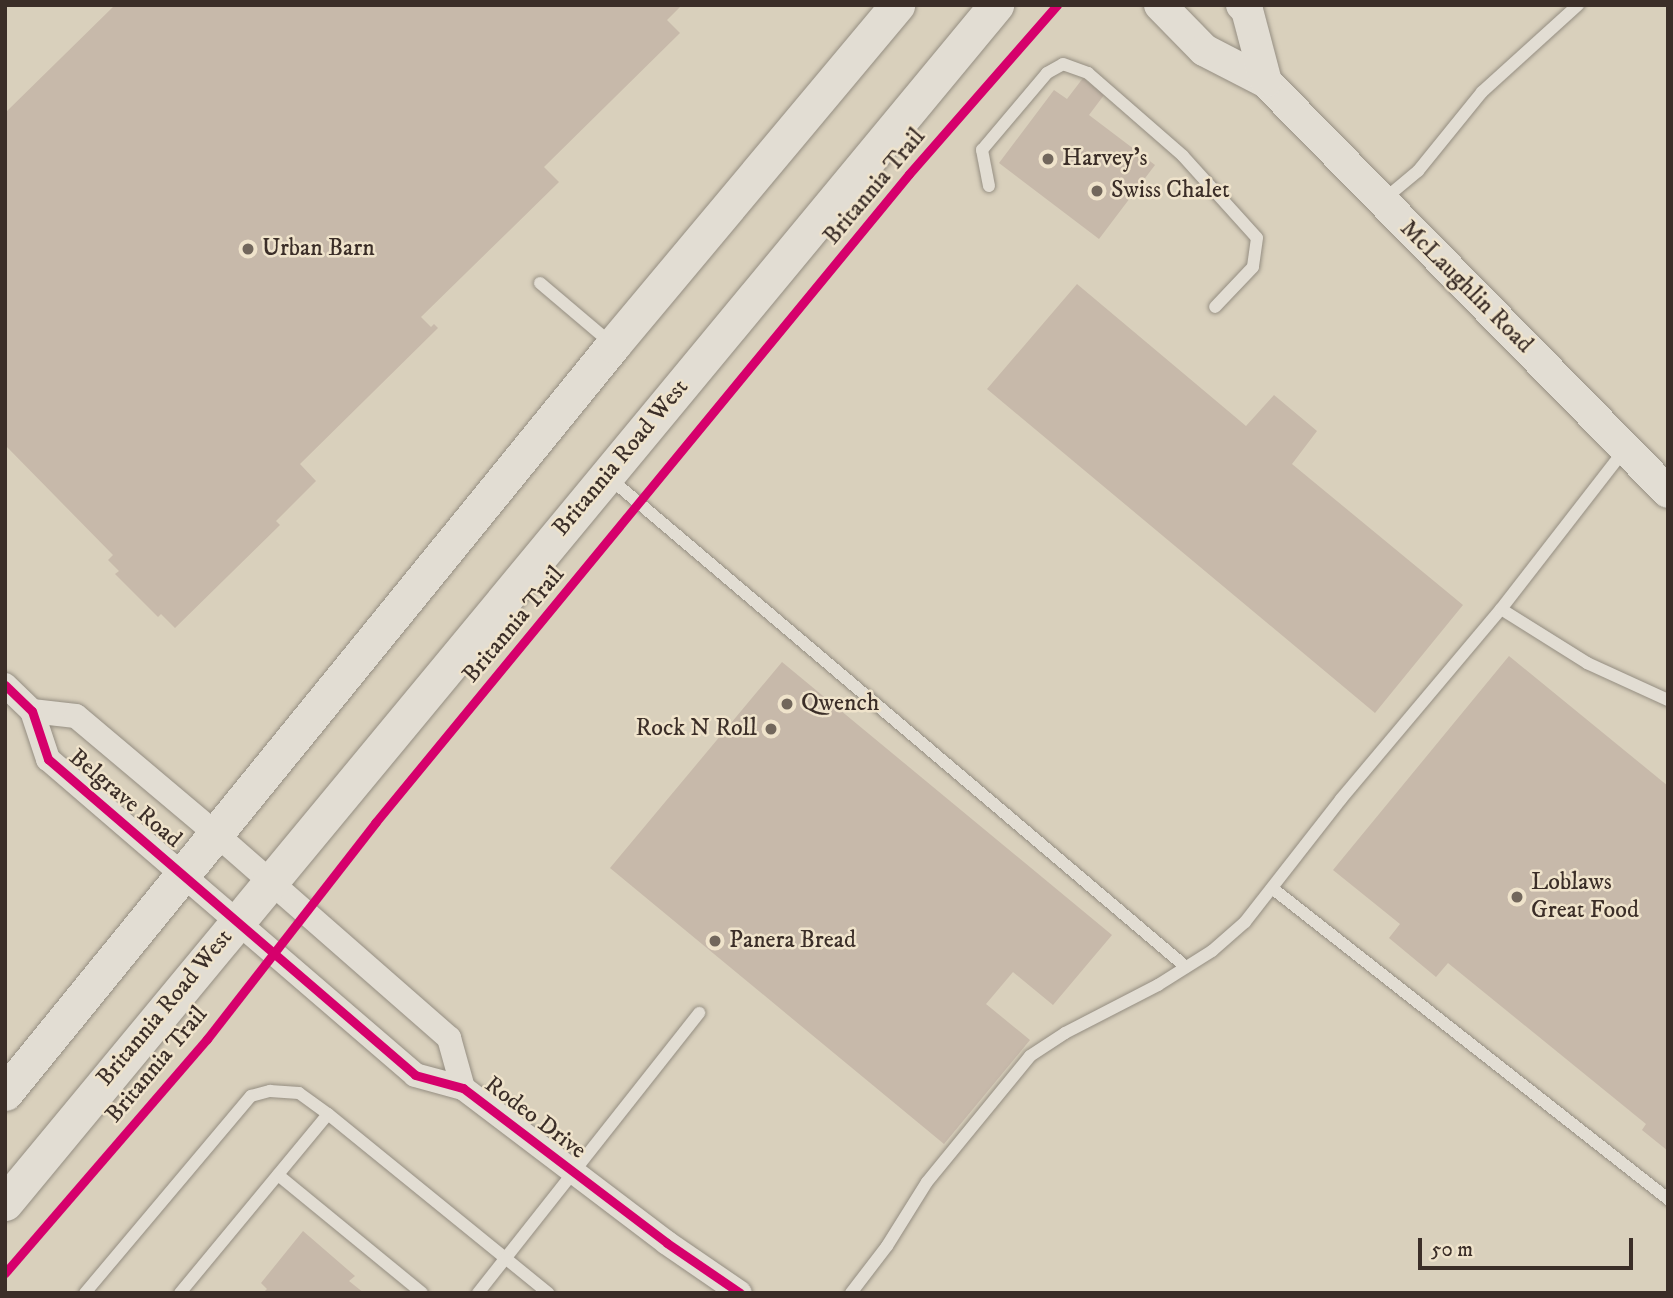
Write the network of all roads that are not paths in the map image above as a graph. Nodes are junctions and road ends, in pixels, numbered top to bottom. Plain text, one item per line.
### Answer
1 (897, 5) edge
2 (996, 5) edge
3 (1160, 5) edge
4 (1242, 5) edge
5 (1578, 5) edge
6 (1266, 82) junction
7 (989, 186) dead end
8 (1382, 201) junction
9 (540, 283) dead end
10 (1215, 307) dead end
11 (613, 345) junction
12 (1625, 449) junction
13 (606, 476) junction
14 (1668, 492) edge
15 (1501, 609) junction
16 (6, 688) edge
17 (1668, 700) edge
18 (32, 711) junction
19 (216, 834) junction
20 (258, 870) junction
21 (183, 874) junction
22 (1272, 888) junction
23 (224, 909) junction
24 (1186, 967) junction
25 (699, 1013) dead end
26 (463, 1087) junction
27 (5, 1093) edge
28 (328, 1114) junction
29 (573, 1171) junction
30 (278, 1175) junction
31 (1668, 1199) edge
32 (5, 1203) edge
33 (507, 1258) junction
34 (85, 1293) edge
35 (180, 1293) edge
36 (422, 1293) edge
37 (478, 1293) edge
38 (548, 1293) edge
39 (740, 1293) edge
40 (851, 1293) edge

1 - 11 main road
2 - 13 main road, Britannia Road West
3 - 6 street, McLaughlin Road
4 - 6 street, McLaughlin Road
5 - 8 lane
6 - 8 street, McLaughlin Road
7 - 10 lane
8 - 12 street, McLaughlin Road
9 - 11 lane
11 - 19 main road
12 - 14 street, McLaughlin Road
12 - 15 lane
13 - 20 main road, Britannia Road West
13 - 24 lane
15 - 17 lane
15 - 22 lane
16 - 18 street, Belgrave Road
18 - 19 street, Belgrave Road
18 - 21 street, Belgrave Road
19 - 20 street, Belgrave Road
19 - 21 main road
20 - 23 main road, Britannia Road West
20 - 26 street, Rodeo Drive
21 - 23 street, Belgrave Road
21 - 27 main road
22 - 24 lane
22 - 31 lane
23 - 26 street, Rodeo Drive
23 - 32 main road, Britannia Road West
24 - 40 lane
25 - 29 lane
26 - 29 street, Rodeo Drive
28 - 30 lane
28 - 33 lane
28 - 34 lane
29 - 33 lane
29 - 39 street, Rodeo Drive
30 - 35 lane
30 - 36 lane
33 - 37 lane
33 - 38 lane

